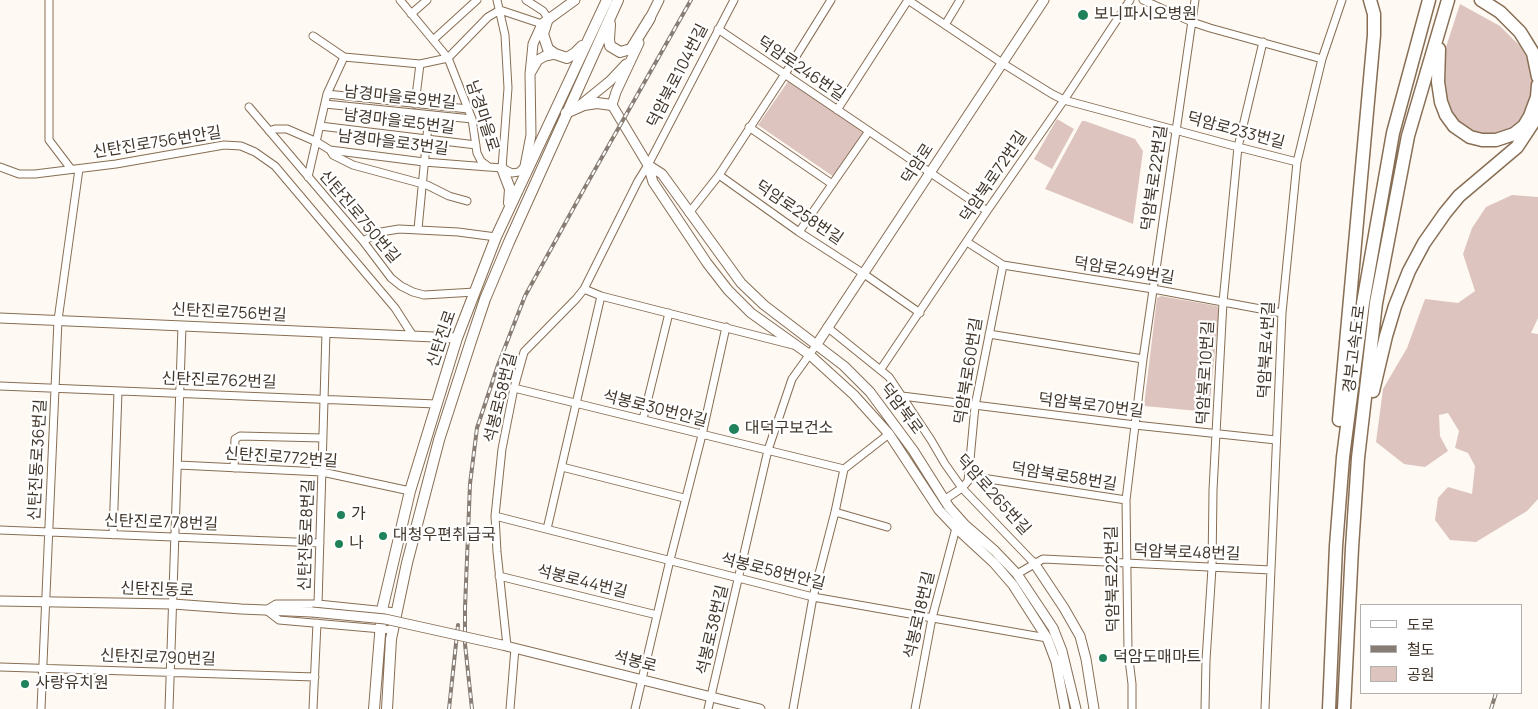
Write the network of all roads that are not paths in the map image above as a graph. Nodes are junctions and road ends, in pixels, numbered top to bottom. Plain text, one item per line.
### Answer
1 (49, 0) edge
2 (400, 0) edge
3 (427, 0) edge
4 (477, 0) edge
5 (497, 0) edge
6 (526, 0) edge
7 (575, 0) edge
8 (607, 0) edge
9 (618, 0) edge
10 (659, 0) edge
11 (734, 0) edge
12 (831, 0) edge
13 (908, 0) edge
14 (960, 0) edge
15 (1044, 0) edge
16 (1130, 0) edge
17 (1143, 0) edge
18 (1195, 0) edge
19 (1342, 0) edge
20 (1370, 0) edge
21 (1481, 0) edge
22 (1495, 0) edge
23 (1429, 1) edge
24 (1447, 4) edge
25 (500, 10) junction
26 (612, 12) junction
27 (411, 14) junction
28 (650, 18) junction
29 (1192, 22) junction
30 (543, 23) junction
31 (945, 25) junction
32 (718, 29) junction
33 (313, 36) dead end
34 (433, 40) junction
35 (587, 42) junction
36 (1263, 42) junction
37 (1538, 46) edge
38 (555, 54) junction
39 (344, 57) junction
40 (448, 58) junction
41 (632, 58) junction
42 (1322, 59) junction
43 (1002, 63) junction
44 (420, 64) junction
45 (530, 74) junction
46 (785, 74) junction
47 (1538, 77) edge
48 (1538, 85) edge
49 (328, 94) junction
50 (1064, 100) junction
51 (325, 104) junction
52 (416, 104) junction
53 (612, 104) junction
54 (249, 107) dead end
55 (577, 108) junction
56 (468, 109) junction
57 (837, 110) junction
58 (566, 113) junction
59 (429, 115) junction
60 (1538, 115) edge
61 (472, 119) junction
62 (320, 126) junction
63 (749, 127) junction
64 (1176, 130) junction
65 (269, 131) junction
66 (869, 131) junction
67 (426, 139) junction
68 (317, 142) junction
69 (476, 145) junction
70 (1238, 147) junction
71 (330, 150) junction
72 (424, 162) junction
73 (1297, 162) junction
74 (526, 164) junction
75 (648, 165) junction
76 (0, 167) edge
77 (489, 167) junction
78 (502, 168) junction
79 (75, 169) junction
80 (930, 172) junction
81 (719, 174) junction
82 (308, 177) junction
83 (421, 184) junction
84 (832, 184) junction
85 (520, 186) junction
86 (467, 201) dead end
87 (508, 210) junction
88 (987, 211) junction
89 (689, 213) junction
90 (418, 229) junction
91 (799, 232) junction
92 (496, 237) junction
93 (363, 241) junction
94 (967, 242) junction
95 (1003, 265) junction
96 (864, 274) junction
97 (584, 289) junction
98 (1153, 289) junction
99 (475, 292) junction
100 (601, 296) junction
101 (1223, 302) junction
102 (669, 313) junction
103 (920, 313) junction
104 (1282, 313) junction
105 (0, 318) edge
106 (58, 320) junction
107 (182, 326) junction
108 (726, 327) junction
109 (828, 327) junction
110 (326, 332) junction
111 (988, 334) junction
112 (414, 336) junction
113 (457, 338) junction
114 (817, 344) junction
115 (796, 346) junction
116 (810, 355) junction
117 (1143, 359) junction
118 (881, 369) junction
119 (0, 386) edge
120 (55, 388) junction
121 (514, 388) junction
122 (118, 391) junction
123 (180, 393) junction
124 (902, 396) junction
125 (324, 399) junction
126 (436, 404) junction
127 (576, 404) junction
128 (975, 406) junction
129 (643, 419) junction
130 (1135, 425) junction
131 (1217, 433) junction
132 (702, 434) junction
133 (889, 434) junction
134 (323, 438) junction
135 (1276, 440) junction
136 (768, 450) junction
137 (178, 465) junction
138 (562, 467) junction
139 (234, 468) junction
140 (844, 470) junction
141 (322, 472) junction
142 (969, 476) junction
143 (1357, 477) junction
144 (962, 488) junction
145 (410, 491) junction
146 (684, 498) junction
147 (944, 500) junction
148 (1126, 500) junction
149 (835, 512) junction
150 (495, 516) junction
151 (887, 526) dead end
152 (956, 528) junction
153 (401, 529) junction
154 (547, 529) junction
155 (0, 530) edge
156 (48, 532) junction
157 (113, 535) junction
158 (175, 537) junction
159 (320, 543) junction
160 (1336, 546) junction
161 (410, 554) junction
162 (670, 560) junction
163 (1034, 563) junction
164 (1128, 564) junction
165 (1212, 568) junction
166 (1271, 570) junction
167 (1017, 574) junction
168 (500, 576) junction
169 (740, 578) junction
170 (813, 597) junction
171 (0, 600) edge
172 (45, 602) junction
173 (173, 604) junction
174 (318, 604) junction
175 (266, 610) junction
176 (382, 610) junction
177 (312, 612) joint
178 (396, 612) junction
179 (657, 616) junction
180 (932, 618) junction
181 (317, 623) junction
182 (380, 628) junction
183 (393, 630) junction
184 (1047, 638) junction
185 (508, 646) junction
186 (0, 667) edge
187 (42, 668) junction
188 (170, 672) junction
189 (315, 677) junction
190 (642, 680) junction
191 (712, 697) junction
192 (41, 709) edge
193 (169, 709) edge
194 (313, 709) edge
195 (374, 709) edge
196 (387, 709) edge
197 (510, 709) edge
198 (635, 709) edge
199 (708, 709) edge
200 (760, 709) edge
201 (793, 709) edge
202 (915, 709) edge
203 (1065, 709) edge
204 (1076, 709) edge
205 (1094, 709) edge
206 (1132, 709) edge
207 (1205, 709) edge
208 (1265, 709) edge
209 (1329, 709) edge
210 (1344, 709) edge

1 - 79 street
2 - 27 street, 남경마을로
3 - 27 street
4 - 34 street
5 - 25 street
6 - 30 street
7 - 30 street
8 - 35 main road, 신탄진로
9 - 26 main road, 신탄진로
10 - 28 street
11 - 32 street, 덕암북로104번길
12 - 46 street
13 - 31 street, 덕암로233번길
13 - 57 street
14 - 31 street
15 - 43 street, 덕암로
16 - 50 street, 덕암북로72번길
17 - 29 street
18 - 29 street, 덕암북로22번길
19 - 42 street, 덕암북로4번길
20 - 160 highway
21 - 47 highway
22 - 37 highway
23 - 160 highway, 경부고속도로
24 - 48 highway
24 - 143 highway, 경부고속도로
25 - 30 street
25 - 40 street
25 - 78 street
26 - 28 main road
26 - 58 main road, 신탄진로
27 - 34 street, 남경마을로
28 - 41 street
29 - 36 street
29 - 64 street, 덕암북로22번길
30 - 38 main road
30 - 45 street
31 - 43 street, 덕암로233번길
32 - 46 street, 덕암로246번길
32 - 75 street, 덕암북로104번길
33 - 39 street
34 - 40 street, 남경마을로
35 - 38 main road
35 - 85 main road, 신탄진로
36 - 42 street
36 - 70 street, 덕암북로10번길
38 - 45 street
39 - 44 street
39 - 49 street
40 - 44 street
40 - 56 street, 남경마을로
41 - 53 street
41 - 55 street
42 - 73 street, 덕암북로4번길
43 - 50 street, 덕암로233번길
43 - 80 street, 덕암로
44 - 52 street
45 - 74 street
46 - 57 street, 덕암로246번길
46 - 63 street
49 - 51 street
49 - 52 street
50 - 64 street, 덕암로233번길
50 - 88 street, 덕암북로72번길
51 - 59 street, 남경마을로9번길
51 - 62 street
52 - 56 street
53 - 55 main road
53 - 75 street, 덕암북로
54 - 65 street, 신탄진로750번길
55 - 58 main road
56 - 61 street, 남경마을로
57 - 66 street, 덕암로246번길
58 - 161 main road, 신탄진로
59 - 61 street, 남경마을로9번길
59 - 67 street
60 - 143 highway
61 - 69 street, 남경마을로
62 - 67 street, 남경마을로5번길
62 - 68 street
63 - 81 street
63 - 84 street
64 - 70 street, 덕암로233번길
64 - 98 street, 덕암북로22번길
65 - 68 street, 남경마을로3번길
65 - 82 street, 신탄진로750번길
66 - 80 street, 덕암로246번길
66 - 84 street
67 - 69 street, 남경마을로5번길
67 - 72 street
68 - 71 street, 남경마을로3번길
68 - 82 street
69 - 77 street, 남경마을로
70 - 73 street, 덕암로233번길
70 - 101 street, 덕암북로10번길
71 - 72 street, 남경마을로3번길
71 - 83 street
72 - 77 street, 남경마을로3번길
72 - 83 street
73 - 104 street, 덕암북로4번길
74 - 78 street, 남경마을로
74 - 85 street
75 - 89 street, 덕암북로
75 - 97 street, 석봉로58번길
75 - 115 street, 덕암북로
76 - 79 street, 신탄진로756번안길
77 - 78 street, 남경마을로
78 - 87 main road
79 - 106 street, 신탄진동로36번길
79 - 112 street, 신탄진로756번안길
80 - 88 street, 덕암로246번길
80 - 96 street, 덕암로
81 - 89 street
81 - 91 street, 덕암로258번길
82 - 93 street, 신탄진로750번길
83 - 86 street
83 - 90 street
84 - 91 street
85 - 87 main road, 신탄진로
87 - 92 main road, 신탄진로
88 - 94 street, 덕암북로72번길
89 - 114 street, 덕암북로
90 - 92 street
90 - 93 street
91 - 96 street, 덕암로258번길
92 - 99 main road, 신탄진로
93 - 99 street, 신탄진로750번길
94 - 95 street, 덕암로249번길
94 - 103 street, 덕암북로72번길
95 - 98 street, 덕암로249번길
95 - 111 street, 덕암북로60번길
96 - 103 street, 덕암로258번길
96 - 109 street, 덕암로
97 - 100 street
97 - 121 street, 석봉로58번길
98 - 101 street, 덕암로249번길
98 - 117 street, 덕암북로22번길
99 - 113 main road, 신탄진로
100 - 102 street
100 - 127 street
101 - 104 street, 덕암로249번길
101 - 131 street, 덕암북로10번길
102 - 108 street
102 - 129 street
103 - 118 street, 덕암북로72번길
104 - 135 street, 덕암북로4번길
105 - 106 street, 신탄진로756번길
106 - 107 street, 신탄진로756번길
106 - 120 street, 신탄진동로36번길
107 - 110 street, 신탄진로756번길
107 - 123 street
108 - 115 street
108 - 132 street
109 - 114 street, 덕암로
109 - 118 street, 덕암로265번길
110 - 112 street, 신탄진로756번길
110 - 125 street, 신탄진동로8번길
111 - 117 street
111 - 128 street, 덕암북로60번길
112 - 113 street, 신탄진로756번길
113 - 126 main road, 신탄진로
114 - 116 street, 석봉로38번길
114 - 147 street, 덕암북로
115 - 116 street, 덕암북로
116 - 133 street, 덕암북로
116 - 136 street, 석봉로38번길
117 - 130 street, 덕암북로22번길
118 - 124 street, 덕암로265번길
119 - 120 street, 신탄진로762번길
120 - 122 street, 신탄진로762번길
120 - 156 street, 신탄진동로36번길
121 - 127 street, 석봉로30번안길
121 - 150 street, 석봉로58번길
122 - 123 street, 신탄진로762번길
122 - 157 street
123 - 125 street, 신탄진로762번길
123 - 137 street
124 - 128 street, 덕암북로70번길
124 - 144 street, 덕암로265번길
125 - 126 street, 신탄진로762번길
125 - 134 street, 신탄진동로8번길
126 - 145 main road, 신탄진로
127 - 129 street, 석봉로30번안길
127 - 138 street
128 - 130 street, 덕암북로70번길
128 - 142 street, 덕암북로60번길
129 - 132 street, 석봉로30번안길
130 - 131 street, 덕암북로70번길
130 - 148 street, 덕암북로22번길
131 - 135 street, 덕암북로70번길
131 - 165 street, 덕암북로10번길
132 - 136 street, 석봉로30번안길
132 - 146 street
133 - 140 street
133 - 152 street, 덕암북로
134 - 139 street
134 - 141 street, 신탄진동로8번길
135 - 166 street, 덕암북로4번길
136 - 140 street, 석봉로30번안길
136 - 169 street, 석봉로38번길
137 - 139 street, 신탄진로772번길
137 - 158 street
138 - 146 street
138 - 154 street
139 - 141 street, 신탄진로772번길
140 - 149 street
141 - 145 street, 신탄진로772번길
141 - 159 street, 신탄진동로8번길
142 - 144 street, 덕암북로60번길
142 - 148 street, 덕암북로58번길
143 - 210 highway, 경부고속도로
144 - 147 street, 덕암북로60번길
144 - 163 street, 덕암로265번길
145 - 153 main road, 신탄진로
146 - 162 street
147 - 167 street, 덕암북로
148 - 164 street, 덕암북로22번길
149 - 151 street
149 - 170 street
150 - 154 street, 석봉로58번안길
150 - 168 street, 석봉로58번길
152 - 180 street, 석봉로18번길
152 - 184 street, 덕암북로
153 - 161 main road
153 - 176 main road, 신탄진로
154 - 162 street, 석봉로58번안길
155 - 156 street, 신탄진로778번길
156 - 157 street, 신탄진로778번길
156 - 172 street, 신탄진동로36번길
157 - 158 street, 신탄진로778번길
158 - 159 street, 신탄진로778번길
158 - 173 street
159 - 174 street, 신탄진동로8번길
160 - 209 highway, 경부고속도로
161 - 178 main road, 신탄진로
162 - 169 street, 석봉로58번안길
162 - 179 street
163 - 164 street, 덕암북로48번길
163 - 167 street, 덕암북로48번길
163 - 205 street, 덕암로265번길
164 - 165 street, 덕암북로48번길
164 - 206 street, 덕암북로22번길
165 - 166 street, 덕암북로48번길
165 - 207 street, 덕암북로10번길
166 - 208 street, 덕암북로4번길
167 - 204 street, 덕암북로
168 - 179 street, 석봉로44번길
168 - 185 street, 석봉로58번길
169 - 170 street, 석봉로58번안길
169 - 191 street, 석봉로38번길
170 - 180 street, 석봉로58번안길
170 - 201 street
171 - 172 street, 신탄진동로
172 - 173 street, 신탄진동로
172 - 187 street, 신탄진동로36번길
173 - 175 street, 신탄진동로
173 - 188 street
174 - 175 street
174 - 176 street
175 - 177 street, 신탄진동로
175 - 181 street
176 - 178 street
176 - 182 main road, 신탄진로
177 - 185 street, 석봉로, bridge
178 - 183 main road, 신탄진로
179 - 190 street
180 - 184 street, 석봉로58번안길
180 - 202 street, 석봉로18번길
181 - 182 street
181 - 189 street
182 - 183 street
182 - 195 main road, 신탄진로
183 - 196 main road, 신탄진로
184 - 203 street, 덕암북로
185 - 190 street, 석봉로
185 - 197 street, 석봉로58번길
186 - 187 street, 신탄진로790번길
187 - 188 street, 신탄진로790번길
187 - 192 street, 신탄진동로36번길
188 - 189 street, 신탄진로790번길
188 - 193 street
189 - 194 street
190 - 191 street, 석봉로
190 - 198 street
191 - 199 street, 석봉로38번길
191 - 200 street, 석봉로

